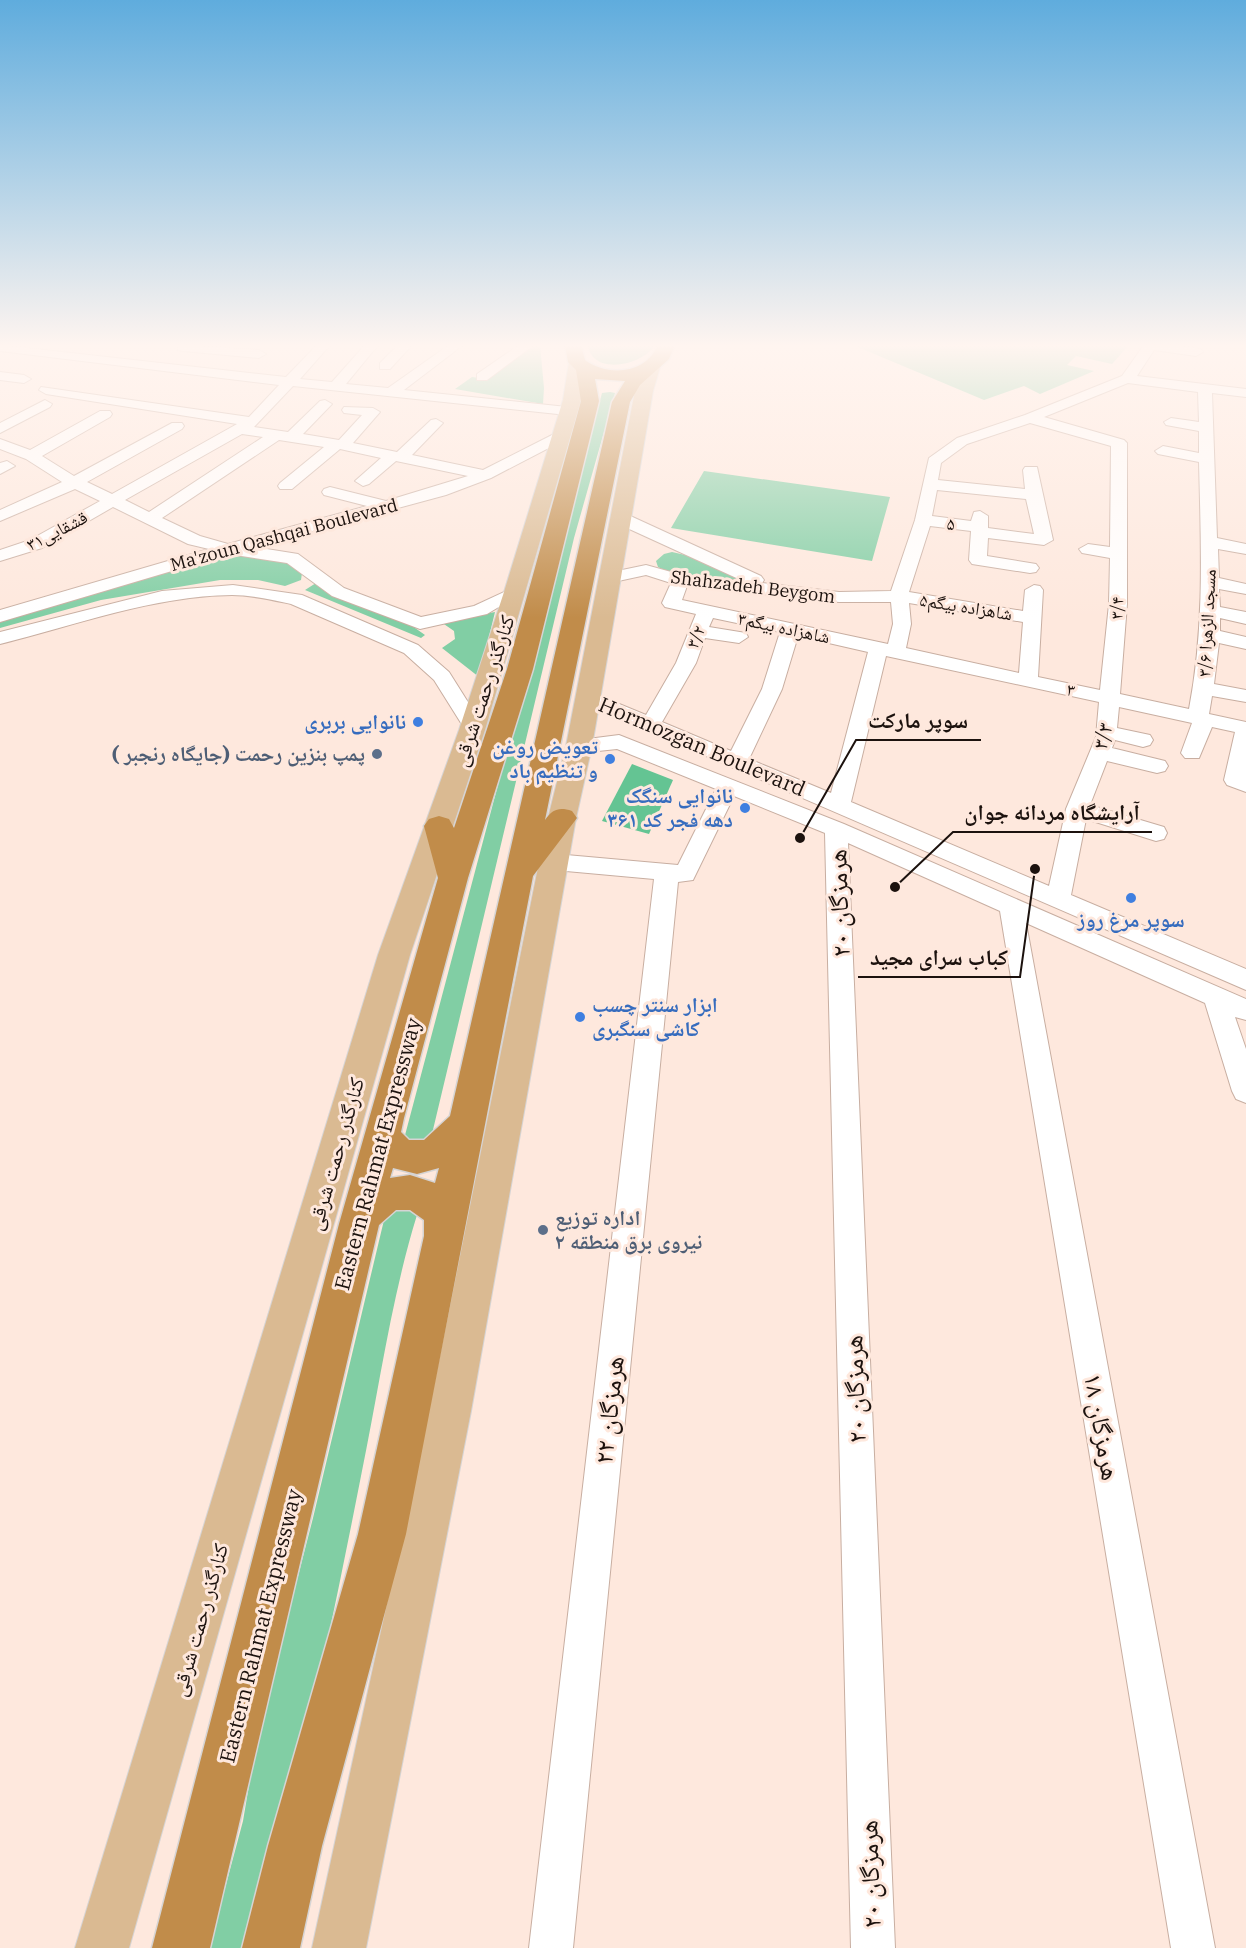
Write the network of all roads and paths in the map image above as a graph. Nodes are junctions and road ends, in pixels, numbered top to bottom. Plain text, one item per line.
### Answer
1 (67, 436) edge
2 (158, 436) edge
3 (227, 436) edge
4 (284, 436) joint
5 (349, 436) edge
6 (421, 436) edge
7 (561, 436) joint
8 (581, 436) edge
9 (615, 436) edge
10 (636, 436) edge
11 (977, 436) edge
12 (1094, 436) edge
13 (1207, 436) edge
14 (0, 444) edge
15 (340, 445) junction
16 (103, 452) dead end
17 (32, 456) junction
18 (397, 456) junction
19 (119, 457) junction
20 (1164, 459) dead end
21 (2, 466) edge
22 (1208, 466) junction
23 (1031, 470) dead end
24 (55, 473) junction
25 (485, 475) junction
26 (363, 481) dead end
27 (74, 483) junction
28 (930, 484) junction
29 (286, 486) dead end
30 (330, 492) dead end
31 (1033, 495) junction
32 (112, 501) junction
33 (388, 506) junction
34 (0, 516) edge
35 (621, 518) junction
36 (149, 519) junction
37 (922, 520) junction
38 (979, 525) junction
39 (1063, 532) dead end
40 (1043, 535) junction
41 (1209, 544) junction
42 (228, 549) junction
43 (1088, 549) dead end
44 (693, 553) junction
45 (1118, 554) junction
46 (0, 556) edge
47 (1056, 556) dead end
48 (1243, 557) edge
49 (1030, 568) dead end
50 (646, 570) junction
51 (311, 572) junction
52 (148, 573) junction
53 (609, 578) junction
54 (681, 580) junction
55 (1210, 582) junction
56 (1246, 589) edge
57 (777, 590) junction
58 (1034, 590) dead end
59 (515, 592) junction
60 (275, 595) junction
61 (899, 596) junction
62 (538, 606) junction
63 (1211, 610) junction
64 (706, 611) junction
65 (0, 616) edge
66 (1032, 618) junction
67 (1246, 618) edge
68 (420, 623) junction
69 (791, 629) junction
70 (504, 630) junction
71 (699, 631) junction
72 (1210, 635) junction
73 (739, 637) dead end
74 (0, 638) edge
75 (1246, 643) edge
76 (411, 649) junction
77 (887, 650) junction
78 (1028, 681) junction
79 (1203, 688) junction
80 (1246, 696) edge
81 (588, 698) junction
82 (1111, 699) junction
83 (1201, 718) junction
84 (645, 722) junction
85 (473, 726) junction
86 (1246, 730) edge
87 (1143, 740) dead end
88 (619, 742) junction
89 (579, 746) junction
90 (1100, 752) junction
91 (1192, 753) dead end
92 (737, 761) junction
93 (1157, 766) dead end
94 (1246, 785) edge
95 (728, 786) junction
96 (1077, 808) junction
97 (837, 817) junction
98 (439, 826) junction
99 (1156, 833) dead end
100 (536, 869) junction
101 (676, 873) junction
102 (453, 878) junction
103 (1058, 899) junction
104 (1011, 906) junction
105 (1246, 980) edge
106 (1216, 997) junction
107 (1246, 1010) edge
108 (1246, 1091) edge
109 (386, 1118) junction
110 (467, 1121) junction
111 (356, 1231) junction
112 (443, 1235) junction
113 (197, 1890) junction
114 (102, 1948) edge
115 (169, 1948) edge
116 (181, 1948) edge
117 (271, 1948) edge
118 (339, 1948) edge
119 (551, 1948) edge
120 (873, 1948) edge
121 (1193, 1948) edge

1 - 17 street
2 - 19 street
3 - 32 street, ۳۱قشقایی
4 - 15 street
4 - 36 street
5 - 15 street
6 - 18 street
7 - 25 street, Ma'zoun Qashqai Boulevard
7 - 59 main road, کنارگذر رحمت شرقی
8 - 62 highway, Eastern Rahmat Expressway
9 - 100 highway
10 - 35 main road
11 - 28 street
12 - 45 street, ۳/۴
13 - 22 street, مسجد الزهرا ۳/۶
14 - 17 street
15 - 18 street
15 - 29 street
16 - 19 street
17 - 24 street
18 - 25 street
18 - 26 street
19 - 27 street
20 - 22 street
21 - 24 street
22 - 41 street, مسجد الزهرا ۳/۶
23 - 31 street
24 - 27 street
25 - 33 street, Ma'zoun Qashqai Boulevard
27 - 32 street
27 - 34 street
28 - 31 street
28 - 37 street
30 - 33 street
31 - 40 street
32 - 36 street
32 - 46 street, ۳۱قشقایی
33 - 42 street, Ma'zoun Qashqai Boulevard
35 - 44 street
35 - 53 main road
36 - 42 street
36 - 52 street
37 - 38 street, ۵
37 - 61 street
38 - 40 street, ۵
38 - 49 street
39 - 40 street, ۵
40 - 47 street
41 - 48 street
41 - 55 street, مسجد الزهرا ۳/۶
42 - 51 street
42 - 52 street, Ma'zoun Qashqai Boulevard
43 - 45 street
44 - 50 street
44 - 57 street
45 - 82 street, ۳/۴
50 - 53 street, Shahzadeh Beygom
50 - 54 street, Shahzadeh Beygom
51 - 60 street
51 - 68 street
52 - 65 street, Ma'zoun Qashqai Boulevard
53 - 81 main road
54 - 57 street, Shahzadeh Beygom
54 - 64 street, ۳شاهزاده بیگم
55 - 56 street
55 - 63 street, مسجد الزهرا ۳/۶
57 - 61 street, Shahzadeh Beygom
58 - 66 street
59 - 68 street
59 - 70 main road, کنارگذر رحمت شرقی
60 - 74 street, Ma'zoun Qashqai Boulevard
60 - 76 street, Ma'zoun Qashqai Boulevard
61 - 66 street, شاهزاده بیگم۵
61 - 77 street, هرمزگان ۲۰
62 - 70 highway
62 - 102 highway, Eastern Rahmat Expressway
63 - 67 street
63 - 72 street, مسجد الزهرا ۳/۶
64 - 69 street, ۳شاهزاده بیگم
64 - 71 street, ۳/۲
66 - 78 street
68 - 76 street
69 - 77 street, ۳شاهزاده بیگم
69 - 92 street
70 - 85 main road, کنارگذر رحمت شرقی
71 - 73 street
71 - 84 street, ۳/۲
72 - 75 street
72 - 79 street, مسجد الزهرا ۳/۶
76 - 85 street, Ma'zoun Qashqai Boulevard
77 - 78 street, ۳
77 - 97 street, هرمزگان ۲۰
78 - 82 street, ۳
79 - 80 street
79 - 83 street, مسجد الزهرا ۳/۶
81 - 84 street, Hormozgan Boulevard
81 - 89 main road
82 - 83 street, ۳
82 - 90 street, ۳/۳
83 - 86 street, ۳
83 - 91 street, مسجد الزهرا ۳/۶
84 - 88 street
84 - 92 street, Hormozgan Boulevard
85 - 98 main road, کنارگذر رحمت شرقی
86 - 94 street
87 - 90 street
88 - 89 street, Hormozgan Boulevard
88 - 95 street, Hormozgan Boulevard
89 - 100 main road
90 - 93 street
90 - 96 street, ۳/۳
92 - 97 street, Hormozgan Boulevard
95 - 97 street, Hormozgan Boulevard
95 - 101 street, هرمزگان ۲۲
96 - 99 street
96 - 103 street, ۳/۳
97 - 103 street, Hormozgan Boulevard
97 - 104 street, Hormozgan Boulevard
97 - 120 street, هرمزگان ۲۰
98 - 102 highway
98 - 114 main road, کنارگذر رحمت شرقی
100 - 101 street
100 - 110 highway
100 - 118 main road
101 - 119 street, هرمزگان ۲۲
102 - 109 highway, Eastern Rahmat Expressway
103 - 105 street, Hormozgan Boulevard
104 - 106 street, Hormozgan Boulevard
104 - 121 street, هرمزگان ۱۸
106 - 107 street, Hormozgan Boulevard
106 - 108 street
109 - 110 highway
109 - 111 highway, Eastern Rahmat Expressway
110 - 112 highway
111 - 112 highway
111 - 113 highway, Eastern Rahmat Expressway
112 - 117 highway
113 - 115 highway
113 - 116 highway, Eastern Rahmat Expressway

